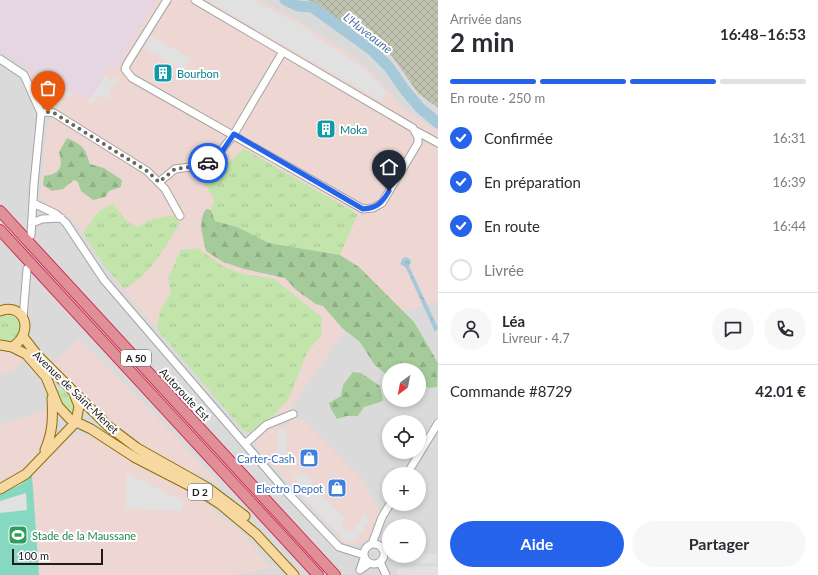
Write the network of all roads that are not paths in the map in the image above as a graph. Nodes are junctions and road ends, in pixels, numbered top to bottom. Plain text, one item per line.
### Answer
1 (167, 0) edge
2 (195, 0) edge
3 (279, 51) junction
4 (0, 59) edge
5 (41, 114) junction
6 (416, 131) junction
7 (234, 134) junction
8 (438, 143) edge
9 (159, 182) junction
10 (33, 203) junction
11 (0, 211) edge
12 (180, 216) dead end
13 (61, 218) junction
14 (32, 223) junction
15 (0, 230) edge
16 (31, 235) dead end
17 (27, 269) dead end
18 (26, 296) junction
19 (11, 310) junction
20 (0, 311) edge
21 (23, 318) junction
22 (24, 338) junction
23 (0, 345) edge
24 (12, 347) junction
25 (49, 383) junction
26 (69, 388) junction
27 (293, 414) dead end
28 (76, 422) junction
29 (438, 423) edge
30 (91, 429) junction
31 (436, 429) edge
32 (63, 433) junction
33 (245, 444) junction
34 (41, 458) junction
35 (412, 467) edge
36 (0, 489) edge
37 (386, 511) edge
38 (376, 545) junction
39 (364, 554) junction
40 (375, 563) junction
41 (385, 574) edge
42 (294, 575) edge
43 (301, 575) edge
44 (318, 575) edge
45 (335, 575) edge

1 - 7 street
2 - 3 street
3 - 6 street
3 - 7 street
4 - 5 street
5 - 9 street
5 - 10 street
6 - 7 street
6 - 8 street
7 - 9 street
9 - 12 street
10 - 13 street
10 - 14 street
11 - 45 highway, Autoroute Est / A 50
13 - 14 street
13 - 33 street
14 - 16 street
15 - 44 highway, A 50
17 - 18 street
18 - 19 street
18 - 21 street
19 - 20 main road
19 - 21 main road
21 - 22 main road
22 - 24 main road
22 - 26 main road, Avenue de Saint-Menet / D 2
23 - 24 main road
24 - 25 main road, Avenue de Saint-Menet / D 2
25 - 28 main road, D 2
25 - 34 main road
26 - 28 main road
26 - 43 main road, Avenue de Saint-Menet / D 2
27 - 33 street
28 - 30 main road, D 2
28 - 32 main road
29 - 31 street
30 - 32 main road
30 - 42 main road, Avenue de Saint-Menet / D 2
31 - 35 street
32 - 34 main road
33 - 39 street
34 - 36 main road
37 - 38 street
38 - 39 street
38 - 40 street
39 - 40 street
39 - 40 street
40 - 41 street

